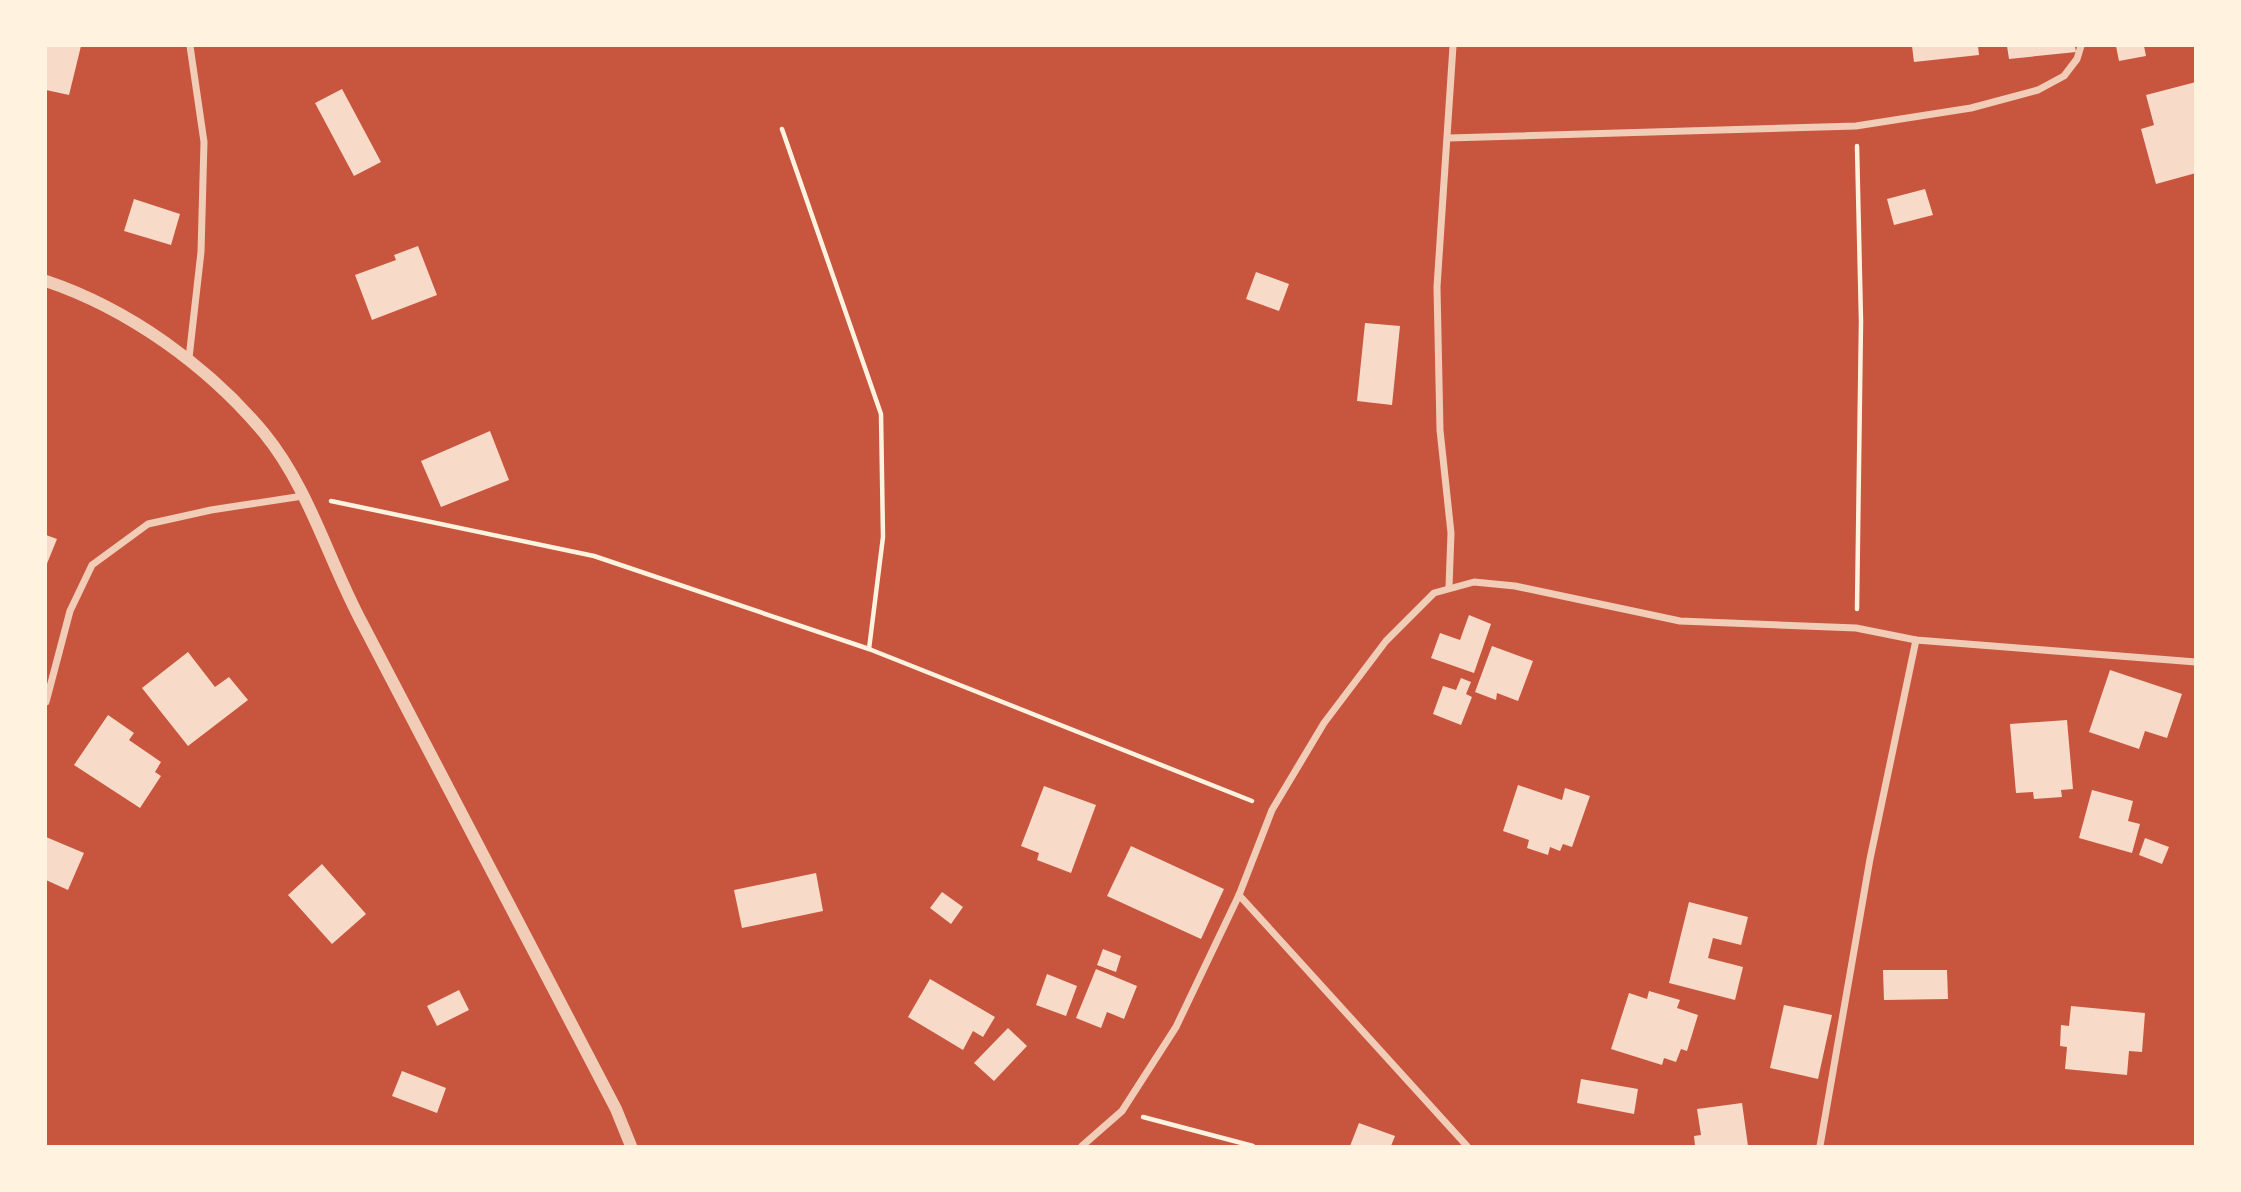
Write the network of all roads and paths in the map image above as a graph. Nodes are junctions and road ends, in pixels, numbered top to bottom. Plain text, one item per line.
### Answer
1 (190, 46) edge
2 (1453, 46) edge
3 (2081, 46) edge
4 (1856, 126) junction
5 (782, 129) dead end
6 (1449, 138) junction
7 (46, 281) edge
8 (189, 358) junction
9 (304, 496) junction
10 (1449, 587) junction
11 (1856, 628) junction
12 (1916, 640) junction
13 (869, 649) junction
14 (2196, 662) edge
15 (46, 702) edge
16 (1272, 810) junction
17 (1239, 895) junction
18 (1122, 1111) junction
19 (631, 1146) edge
20 (1082, 1146) edge
21 (1252, 1146) edge
22 (1467, 1146) edge
23 (1819, 1146) edge

1 - 8 street
2 - 6 street
3 - 4 street
4 - 6 street
4 - 11 path
5 - 13 path
6 - 10 street
7 - 8 street
8 - 9 street
9 - 13 path
9 - 15 street
9 - 19 street
10 - 11 street
10 - 16 street
11 - 12 street
12 - 14 street
12 - 23 street
13 - 16 path
16 - 17 street
17 - 18 street
17 - 22 street
18 - 20 street
18 - 21 path

